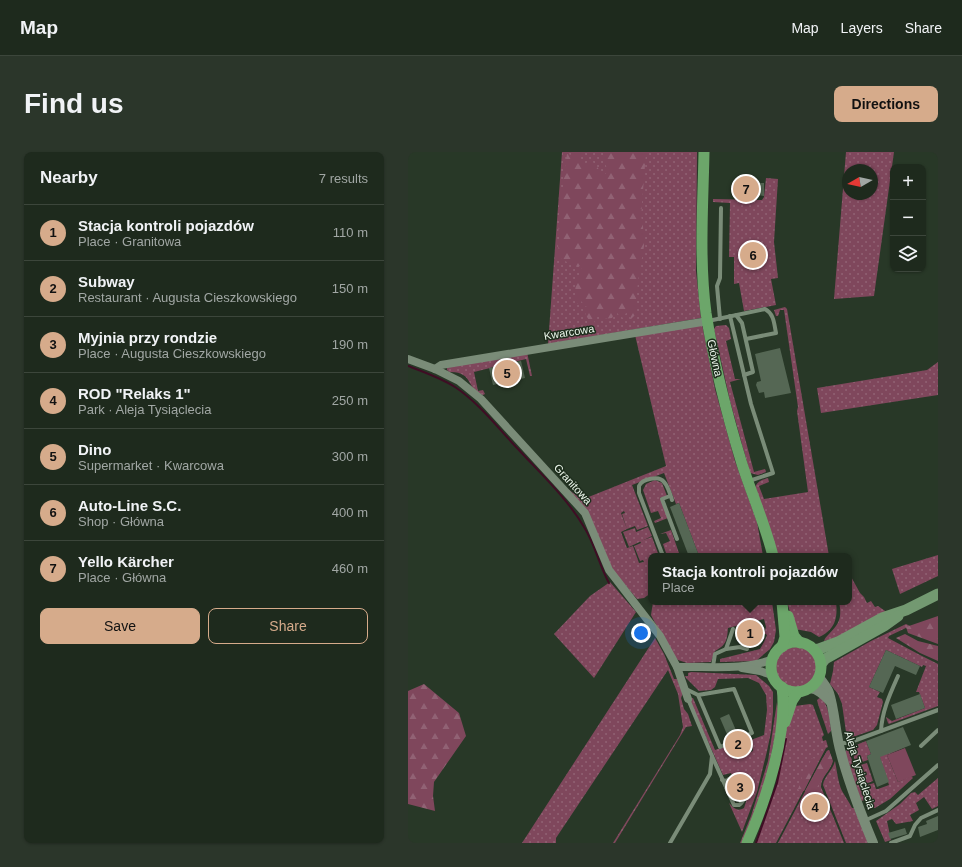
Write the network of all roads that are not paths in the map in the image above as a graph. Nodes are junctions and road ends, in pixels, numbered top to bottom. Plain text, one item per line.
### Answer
1 (704, 152) edge
2 (721, 208) dead end
3 (736, 315) junction
4 (730, 316) junction
5 (720, 319) junction
6 (708, 321) junction
7 (746, 339) junction
8 (408, 359) edge
9 (435, 369) junction
10 (744, 375) junction
11 (748, 482) junction
12 (677, 539) dead end
13 (662, 553) edge
14 (772, 553) edge
15 (938, 594) edge
16 (783, 605) edge
17 (784, 605) edge
18 (906, 610) junction
19 (733, 629) dead end
20 (800, 643) junction
21 (782, 647) junction
22 (726, 649) junction
23 (747, 649) dead end
24 (814, 650) junction
25 (773, 659) junction
26 (821, 664) junction
27 (713, 666) junction
28 (678, 667) junction
29 (731, 667) junction
30 (772, 675) junction
31 (898, 676) dead end
32 (819, 677) junction
33 (684, 688) junction
34 (782, 688) junction
35 (810, 688) junction
36 (798, 692) junction
37 (698, 695) junction
38 (688, 699) joint
39 (831, 702) junction
40 (938, 710) edge
41 (781, 730) junction
42 (938, 730) edge
43 (881, 731) junction
44 (838, 743) junction
45 (921, 746) dead end
46 (712, 756) junction
47 (938, 765) edge
48 (722, 780) junction
49 (739, 780) dead end
50 (746, 783) dead end
51 (726, 788) junction
52 (728, 793) junction
53 (938, 810) edge
54 (864, 821) junction
55 (670, 843) edge
56 (747, 843) edge
57 (873, 843) edge
58 (890, 843) edge

1 - 6 main road, Główna
2 - 5 lane
3 - 4 lane
3 - 7 lane
3 - 7 lane
4 - 5 lane
4 - 10 lane
5 - 6 lane
6 - 9 street, Kwarcowa
6 - 11 main road, Główna
7 - 10 lane
8 - 9 street, Granitowa
9 - 28 street, Granitowa
10 - 11 lane
11 - 14 main road, Główna
12 - 13 lane
15 - 18 main road
16 - 21 main road
17 - 20 main road
18 - 24 main road
18 - 26 main road
19 - 22 lane
20 - 21 main road
20 - 24 main road
21 - 25 main road
22 - 23 lane
22 - 27 lane
24 - 26 main road
25 - 29 street
25 - 30 main road
26 - 32 main road
27 - 28 street
27 - 29 street
28 - 33 street, Granitowa
29 - 30 street
30 - 34 main road
31 - 43 lane
32 - 35 main road
32 - 39 street, Aleja Tysiąclecia
33 - 37 lane
33 - 38 street, Granitowa
34 - 36 main road
34 - 41 main road
35 - 36 main road
35 - 39 street
36 - 41 main road
37 - 37 lane
38 - 46 lane, Granitowa
39 - 44 street, Aleja Tysiąclecia
40 - 43 lane
41 - 56 main road
42 - 45 lane
43 - 44 lane
44 - 54 street, Aleja Tysiąclecia
46 - 48 lane
46 - 55 lane, Granitowa
47 - 54 lane, Aleja Tysiąclecia
48 - 49 lane
48 - 51 lane
50 - 52 lane
51 - 52 lane
51 - 52 lane
53 - 58 lane
54 - 57 street, Aleja Tysiąclecia

